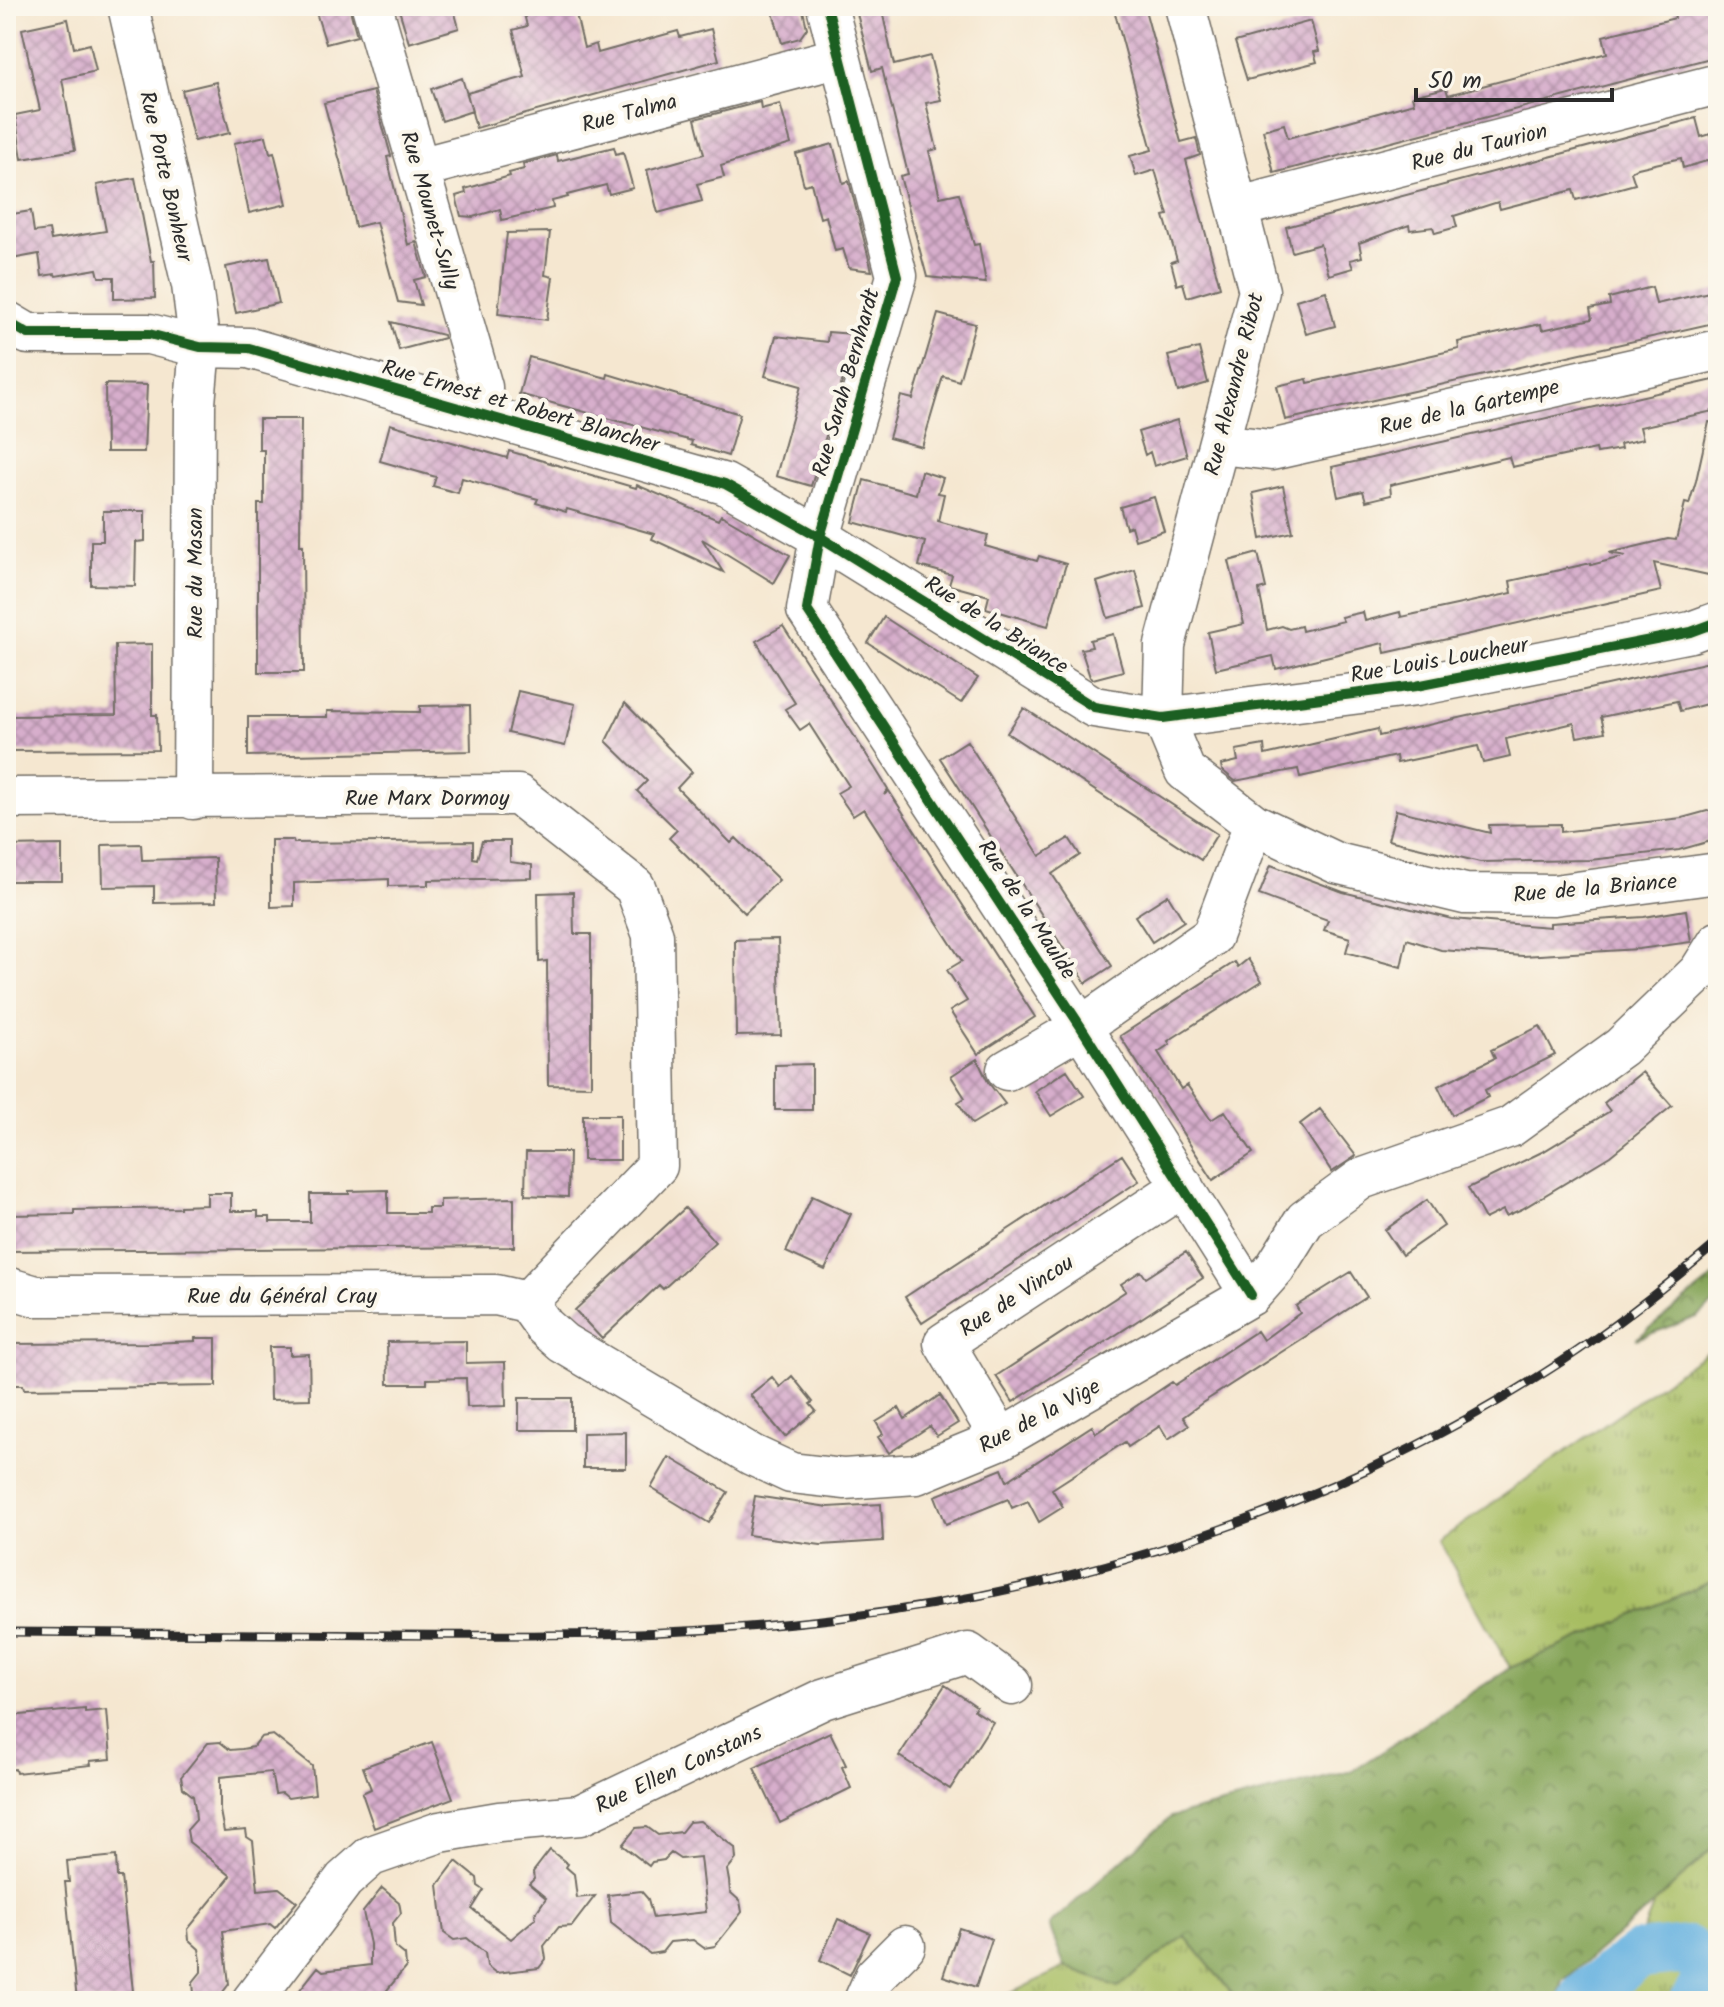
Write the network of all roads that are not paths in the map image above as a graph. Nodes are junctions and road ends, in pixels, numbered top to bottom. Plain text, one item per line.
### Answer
1 (128, 6) edge
2 (372, 6) edge
3 (827, 6) edge
4 (1185, 6) edge
5 (840, 57) junction
6 (1718, 84) edge
7 (419, 168) junction
8 (1239, 207) junction
9 (13, 337) edge
10 (200, 347) junction
11 (1718, 350) edge
12 (483, 414) junction
13 (1219, 444) junction
14 (820, 537) junction
15 (1718, 622) edge
16 (1163, 718) junction
17 (6, 798) edge
18 (193, 799) junction
19 (1254, 824) junction
20 (1718, 873) edge
21 (1718, 942) edge
22 (1081, 1027) junction
23 (1007, 1070) dead end
24 (1183, 1186) junction
25 (1251, 1295) junction
26 (16, 1297) edge
27 (527, 1302) junction
28 (1001, 1439) junction
29 (1012, 1685) dead end
30 (905, 1946) dead end
31 (252, 2001) edge
32 (864, 2001) edge

1 - 10 street, Rue Porte Bonheur
2 - 7 street, Rue Mounet-Sully
3 - 5 street, Rue Sarah Bernhardt
4 - 8 street, Rue Alexandre Ribot
5 - 7 street, Rue Talma
5 - 14 street, Rue Sarah Bernhardt
6 - 8 street, Rue du Taurion
7 - 12 street, Rue Mounet-Sully
8 - 13 street, Rue Alexandre Ribot
9 - 10 street, Rue Ernest et Robert Blancher
10 - 12 street, Rue Ernest et Robert Blancher
10 - 18 street, Rue du Masan
11 - 13 street, Rue de la Gartempe
12 - 14 street, Rue Ernest et Robert Blancher
13 - 16 street, Rue Alexandre Ribot
14 - 16 street, Rue de la Briance
14 - 22 street, Rue de la Maulde
15 - 16 street, Rue Louis Loucheur
16 - 19 street, Rue de la Briance
17 - 18 street, Rue Marx Dormoy
18 - 27 street, Rue Marx Dormoy
19 - 20 street, Rue de la Briance
19 - 22 street
21 - 25 street, Rue de la Vige
22 - 23 street
22 - 24 street, Rue de la Maulde
24 - 25 street, Rue de la Maulde
24 - 28 street, Rue de Vincou
25 - 28 street, Rue de la Vige
26 - 27 street, Rue du Général Cray
27 - 28 street, Rue de la Vige
29 - 31 street, Rue Ellen Constans
30 - 32 street

